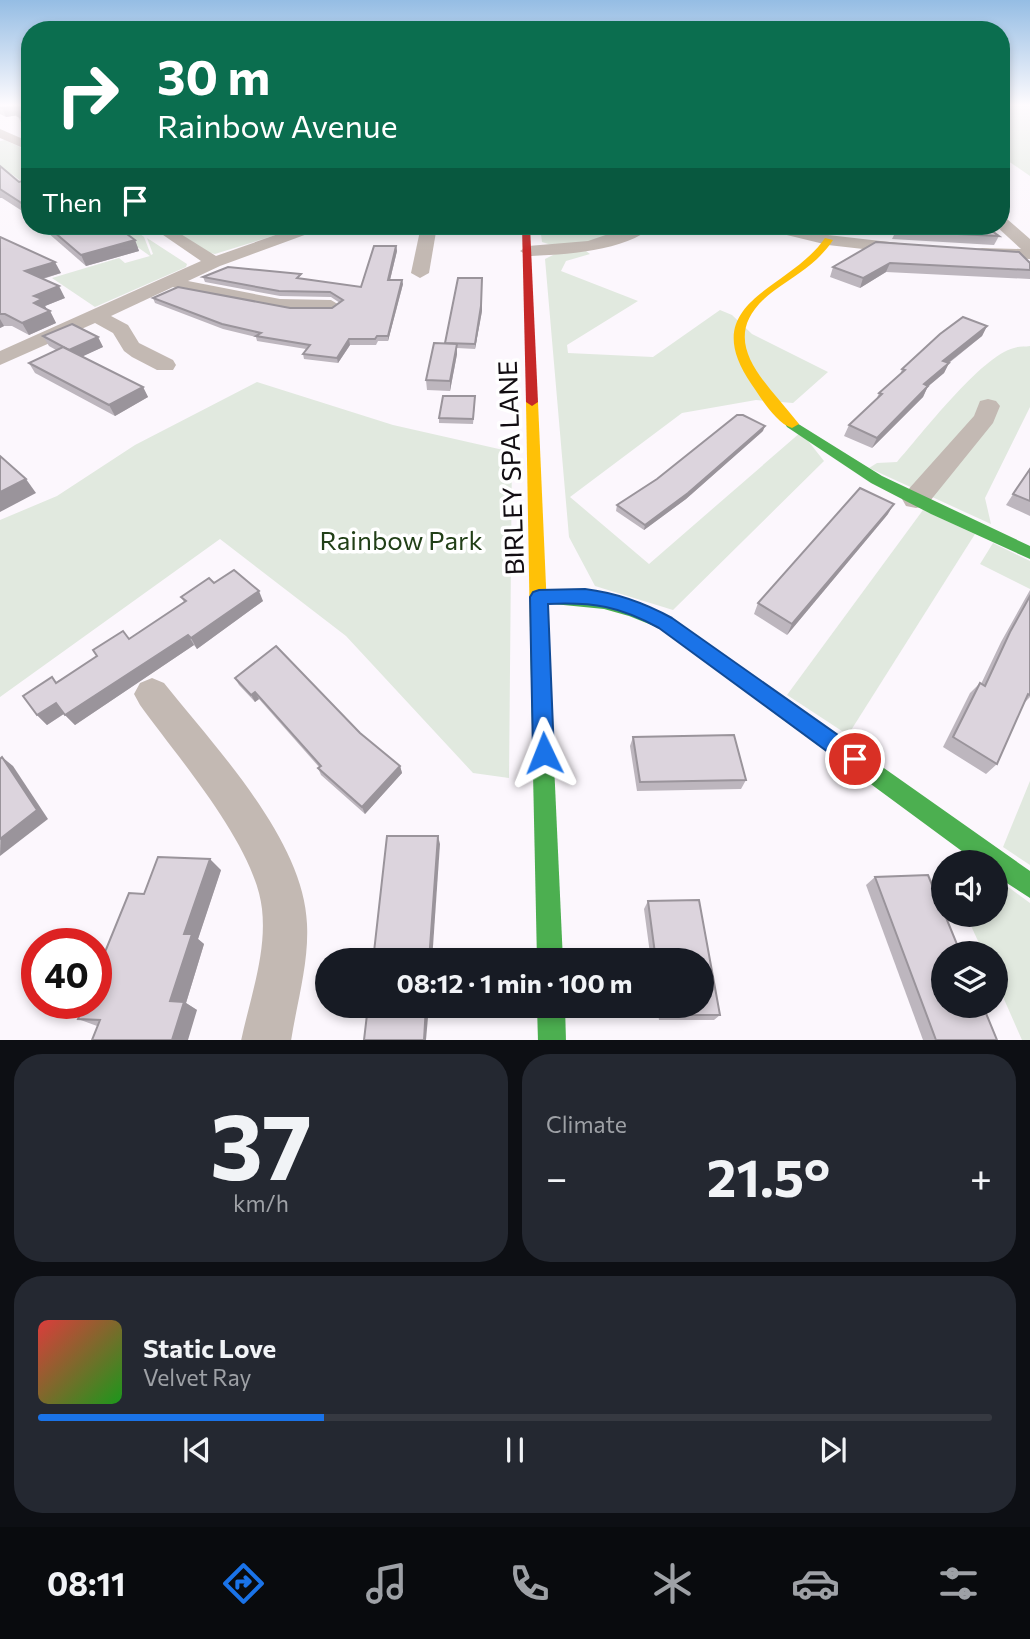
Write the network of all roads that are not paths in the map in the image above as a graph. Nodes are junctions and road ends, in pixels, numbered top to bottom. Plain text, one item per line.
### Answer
1 (1010, 230) edge
2 (172, 235) edge
3 (290, 235) edge
4 (427, 235) edge
5 (527, 235) edge
6 (625, 235) edge
7 (807, 235) edge
8 (828, 240) junction
9 (1030, 248) edge
10 (528, 250) junction
11 (923, 250) edge
12 (970, 253) edge
13 (1030, 254) edge
14 (214, 262) junction
15 (419, 273) dead end
16 (172, 281) junction
17 (331, 306) edge
18 (93, 315) junction
19 (0, 359) edge
20 (165, 365) dead end
21 (988, 406) dead end
22 (916, 499) junction
23 (1030, 553) edge
24 (539, 597) junction
25 (152, 694) dead end
26 (1030, 886) edge
27 (550, 948) edge
28 (551, 1018) edge
29 (266, 1040) edge
30 (552, 1040) edge

1 - 9 street
2 - 14 street
3 - 14 street
4 - 15 street
5 - 10 street, BIRLEY SPA LANE
6 - 10 street
7 - 8 street
8 - 11 street
8 - 22 street
10 - 24 street, BIRLEY SPA LANE
12 - 13 street
14 - 16 street
16 - 17 street
16 - 18 street
18 - 19 street
18 - 20 street
21 - 22 street
22 - 23 street
24 - 26 street
24 - 27 street, BIRLEY SPA LANE
25 - 29 street
28 - 30 street

